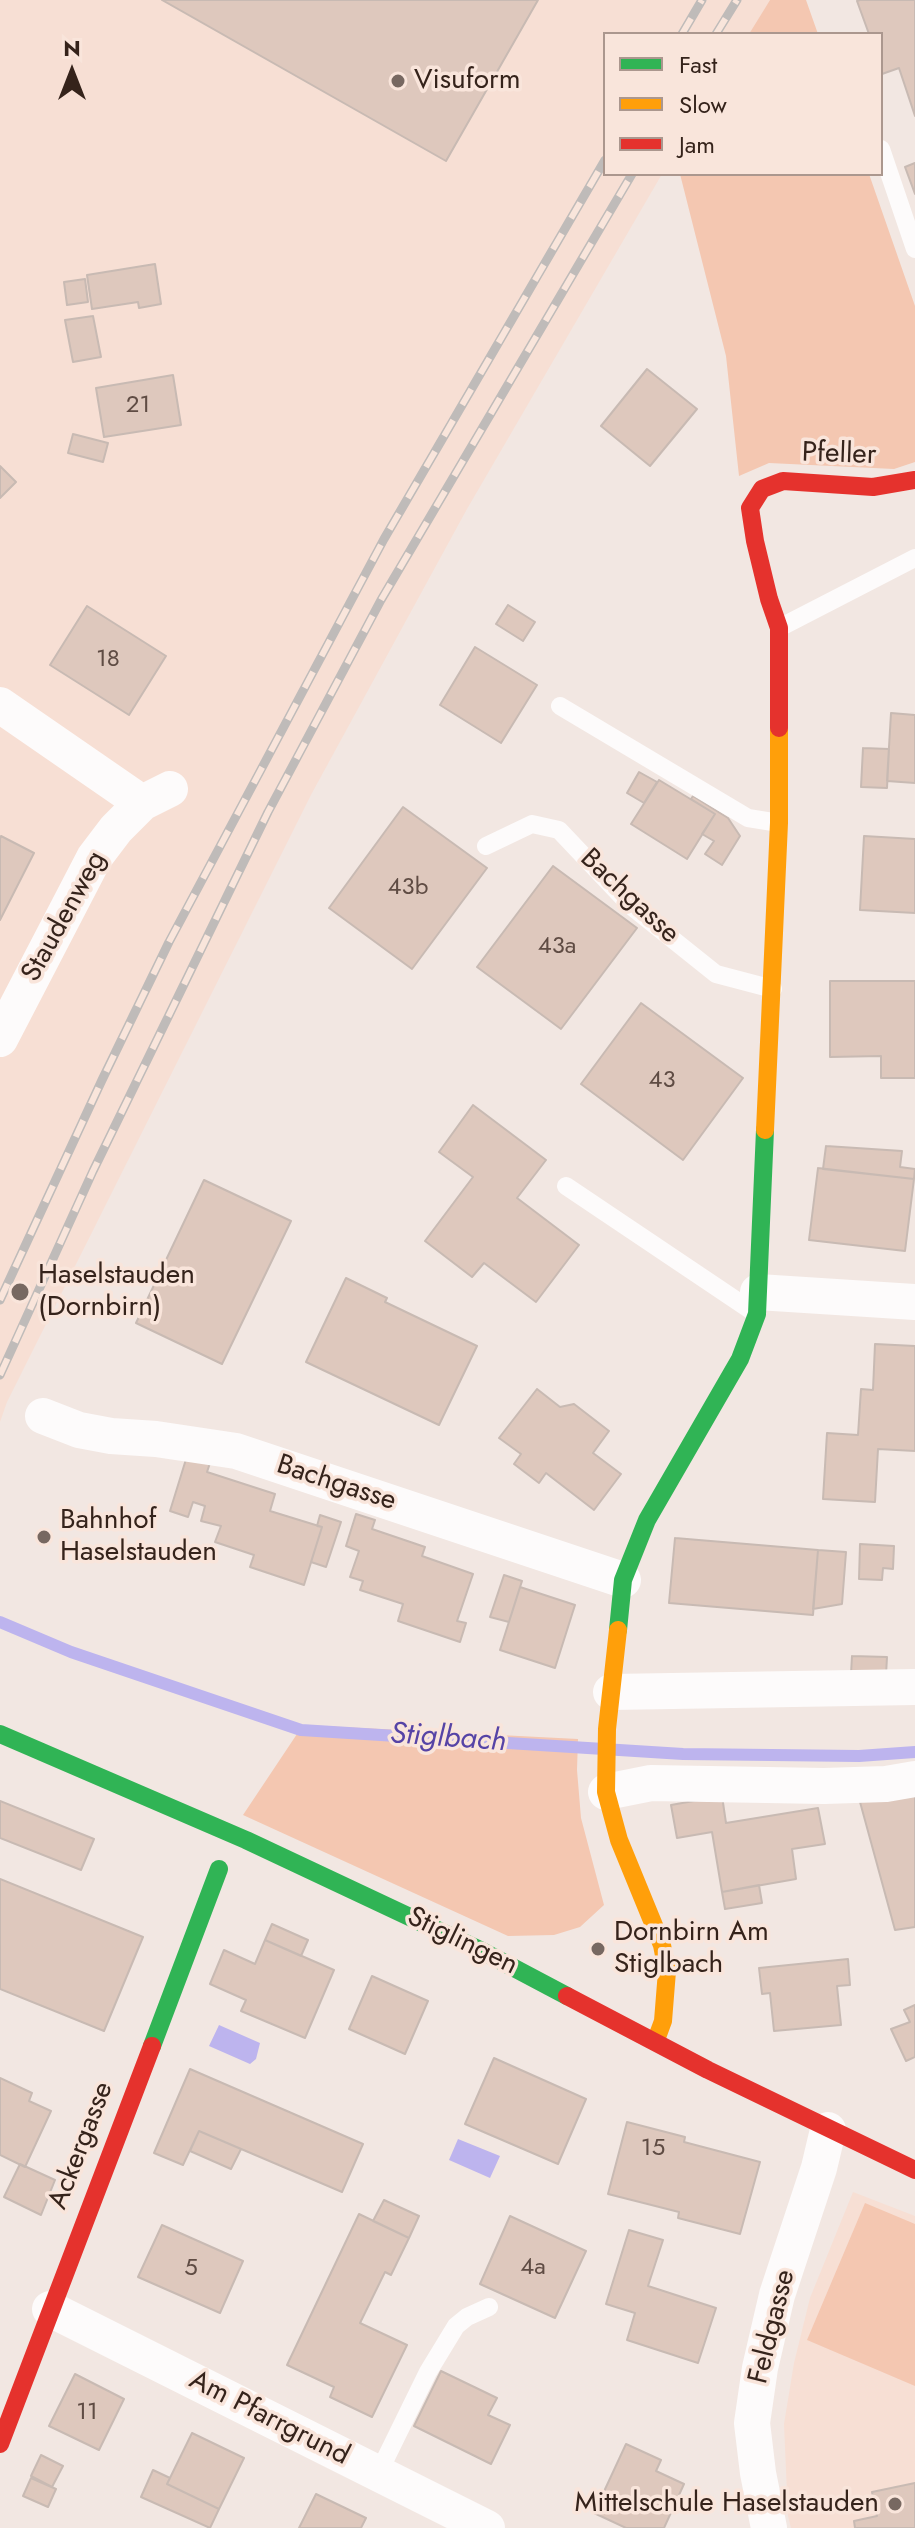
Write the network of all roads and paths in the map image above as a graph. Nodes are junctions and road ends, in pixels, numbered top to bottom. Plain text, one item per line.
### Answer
1 (883, 155) edge
2 (915, 249) edge
3 (915, 480) edge
4 (915, 558) edge
5 (779, 628) junction
6 (0, 705) edge
7 (560, 706) dead end
8 (779, 823) junction
9 (486, 846) dead end
10 (773, 989) junction
11 (0, 1039) edge
12 (566, 1186) dead end
13 (915, 1302) edge
14 (758, 1303) junction
15 (43, 1416) dead end
16 (623, 1580) junction
17 (915, 1687) edge
18 (611, 1692) junction
19 (0, 1734) edge
20 (915, 1779) edge
21 (606, 1780) junction
22 (219, 1869) dead end
23 (656, 2040) junction
24 (828, 2130) junction
25 (915, 2170) edge
26 (489, 2307) dead end
27 (50, 2309) junction
28 (0, 2444) edge
29 (378, 2474) junction
30 (487, 2528) edge
31 (769, 2528) edge

1 - 2 lane
3 - 5 street, Pfeller
4 - 5 lane
5 - 8 street
6 - 11 street, Staudenweg
7 - 8 lane
8 - 10 street
9 - 10 lane, Bachgasse
10 - 14 street
12 - 14 lane
13 - 14 street
14 - 16 street
15 - 16 street, Bachgasse
16 - 18 street
17 - 18 street
18 - 21 street
19 - 23 street, Stiglingen
20 - 21 street
21 - 23 street
22 - 27 street, Ackergasse
23 - 24 street, Stiglingen
24 - 25 street, Stiglingen
24 - 31 street, Feldgasse
26 - 29 lane
27 - 28 street, Ackergasse
27 - 29 street, Am Pfarrgrund
29 - 30 street, Am Pfarrgrund

